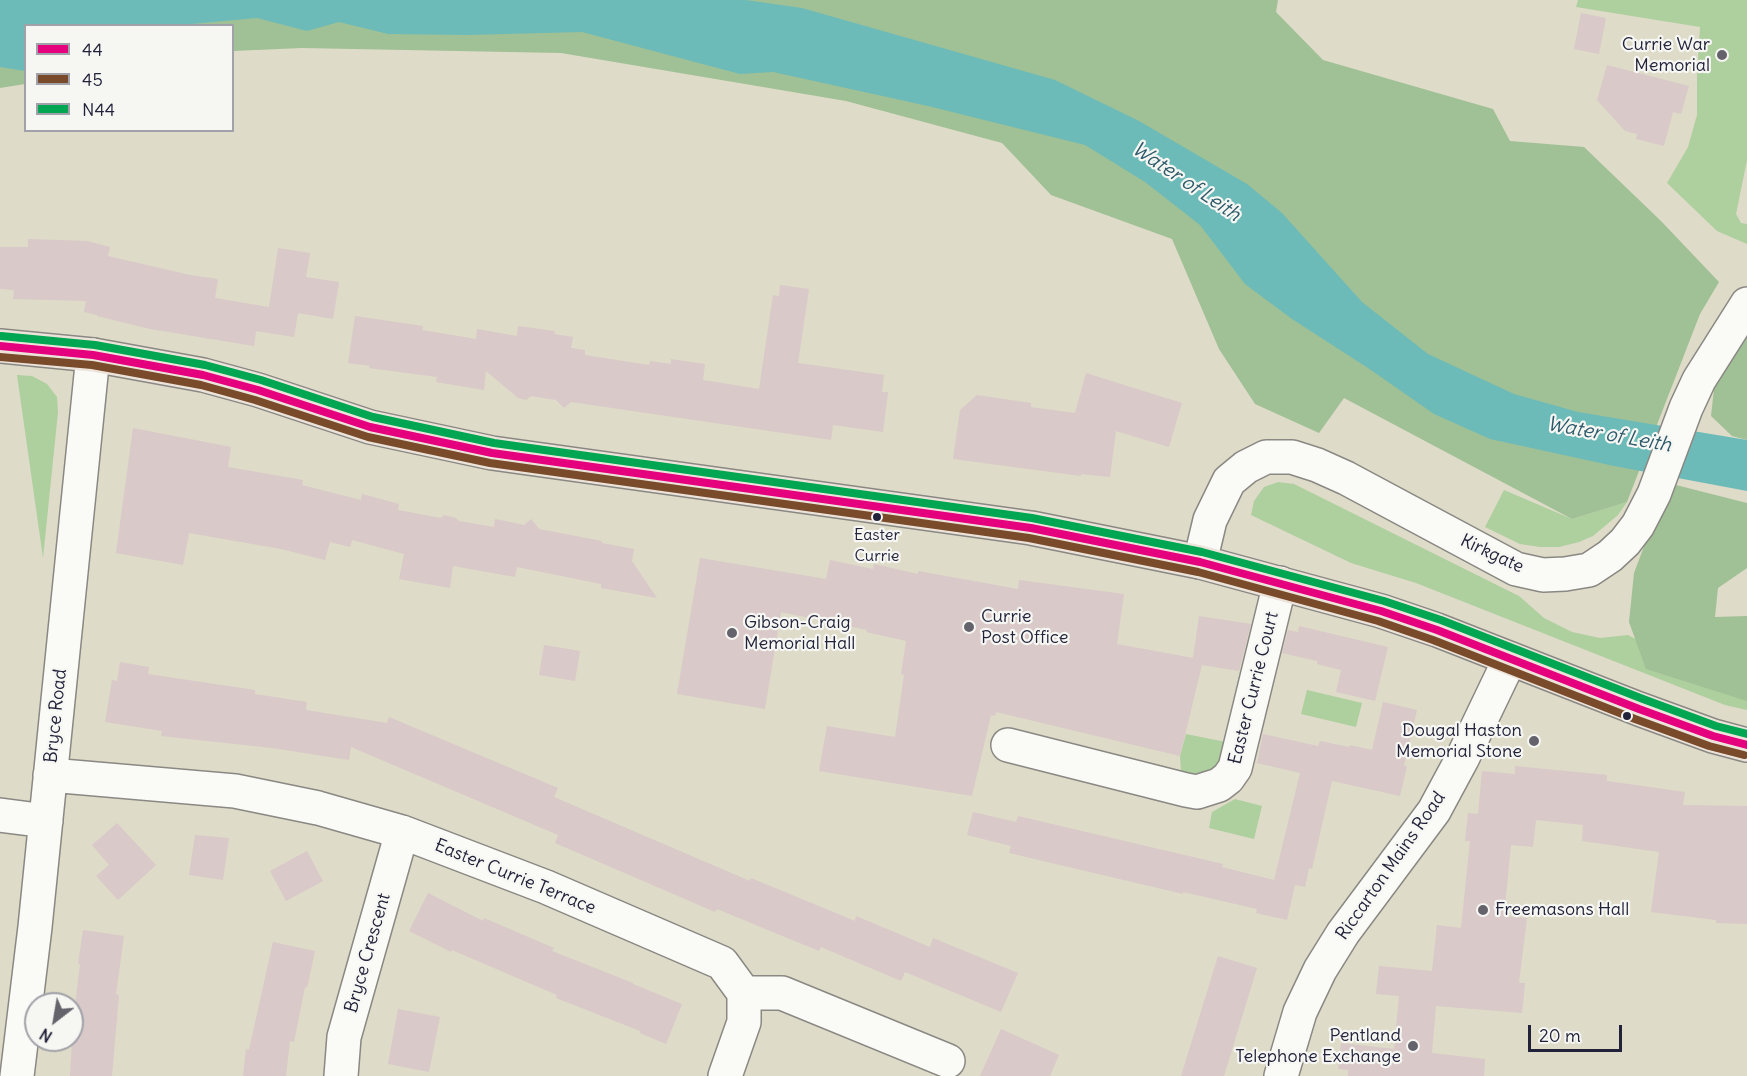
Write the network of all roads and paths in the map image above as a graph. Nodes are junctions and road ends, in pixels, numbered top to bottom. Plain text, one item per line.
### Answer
1 (1747, 304) edge
2 (0, 346) edge
3 (93, 355) junction
4 (1200, 562) junction
5 (1280, 583) junction
6 (1510, 659) junction
7 (1008, 745) dead end
8 (1747, 745) edge
9 (50, 775) junction
10 (0, 815) edge
11 (45, 821) junction
12 (402, 832) junction
13 (744, 993) junction
14 (948, 1061) dead end
15 (17, 1076) edge
16 (341, 1076) edge
17 (725, 1076) edge
18 (1281, 1076) edge

1 - 4 street, Kirkgate
2 - 3 main road
3 - 4 main road
3 - 9 street, Bryce Road
4 - 5 main road
5 - 6 main road
5 - 7 street, Easter Currie Court
6 - 8 main road
6 - 18 street, Riccarton Mains Road
9 - 11 street, Bryce Road
9 - 12 street, Easter Currie Terrace
10 - 11 street
11 - 15 street, Bryce Road
12 - 13 street, Easter Currie Terrace
12 - 16 street, Bryce Crescent
13 - 14 street
13 - 17 street

